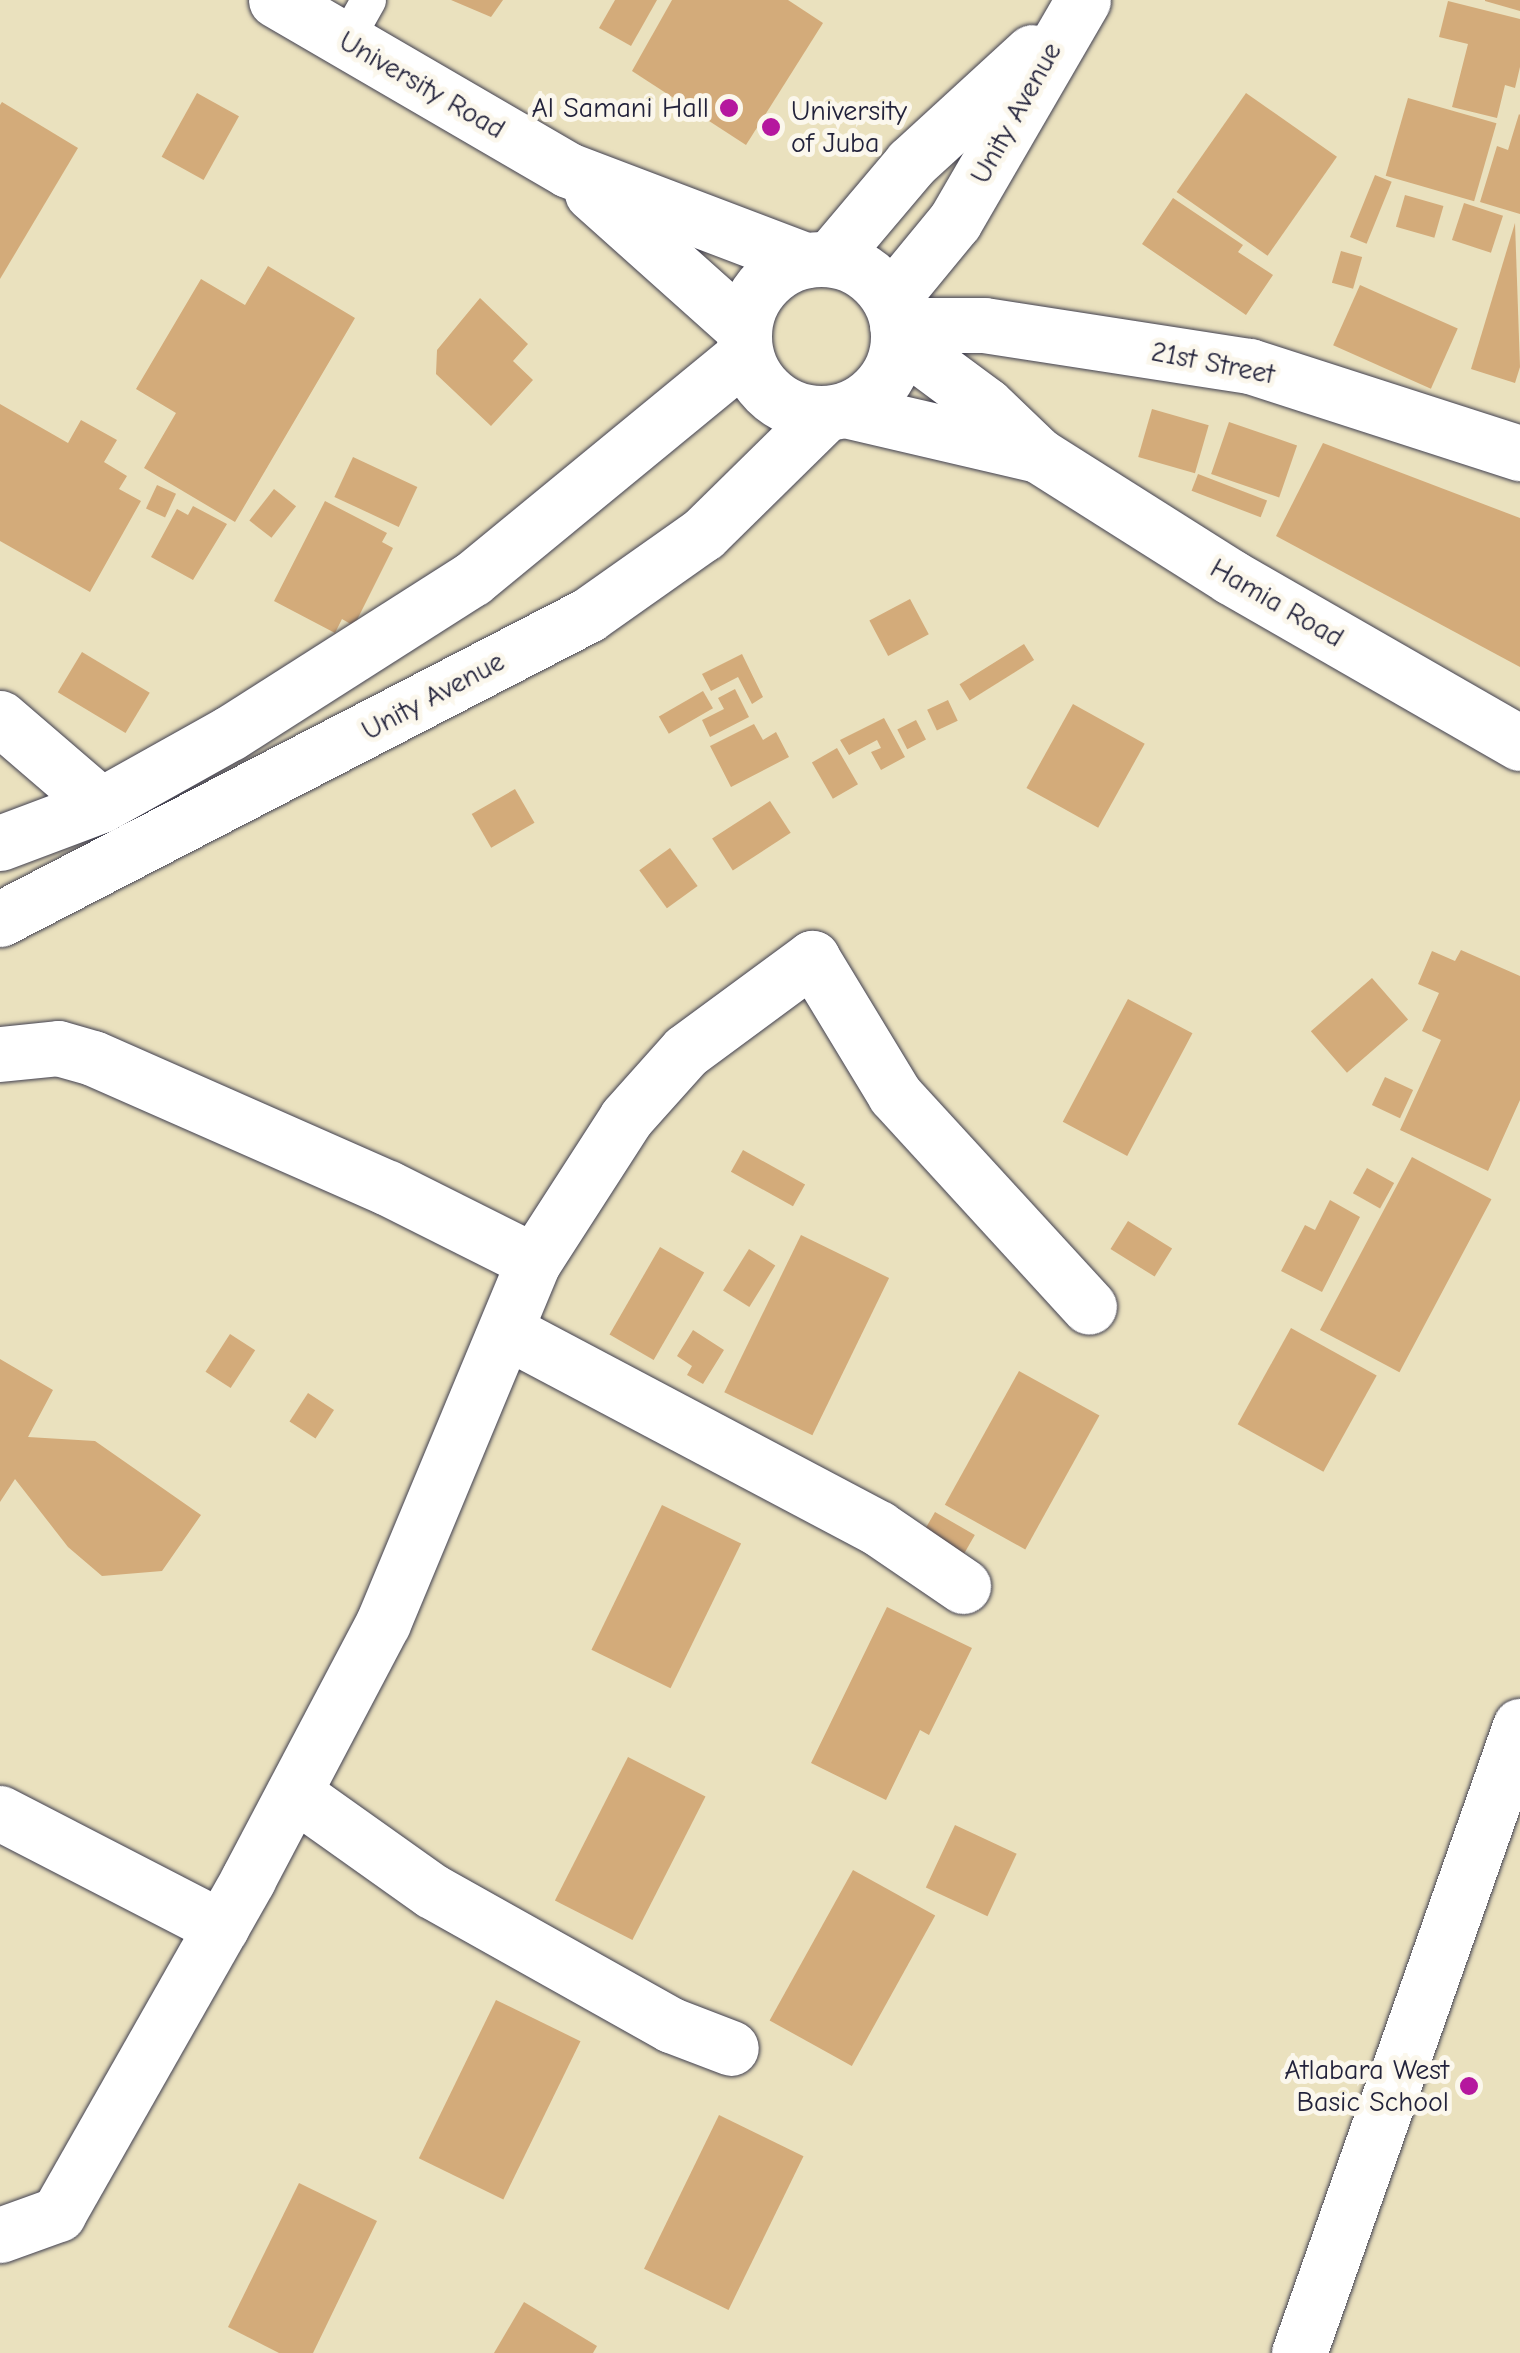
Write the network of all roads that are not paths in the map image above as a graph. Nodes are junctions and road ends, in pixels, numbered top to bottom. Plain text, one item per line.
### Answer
1 (276, 0) edge
2 (1076, 10) edge
3 (357, 20) edge
4 (568, 170) junction
5 (817, 260) junction
6 (895, 322) junction
7 (745, 342) junction
8 (835, 412) junction
9 (1520, 452) edge
10 (1038, 455) junction
11 (0, 718) edge
12 (1520, 743) edge
13 (101, 804) junction
14 (0, 843) edge
15 (0, 920) edge
16 (0, 1054) edge
17 (534, 1261) junction
18 (1090, 1306) dead end
19 (506, 1331) junction
20 (962, 1586) dead end
21 (1520, 1726) edge
22 (294, 1793) junction
23 (0, 1813) edge
24 (221, 1928) junction
25 (732, 2048) dead end
26 (0, 2235) edge
27 (1299, 2353) edge

1 - 3 street, University Road
2 - 5 street, Unity Avenue
2 - 6 street, Unity Avenue
3 - 4 street, University Road
4 - 5 street
4 - 7 street
5 - 6 street
5 - 7 street
6 - 8 street
6 - 9 street, 21st Street
6 - 10 street
7 - 8 street
7 - 13 street
8 - 10 street
8 - 15 street, Unity Avenue
10 - 12 street, Hamia Road
11 - 13 street
13 - 14 street
16 - 17 street
17 - 18 street
17 - 19 street
19 - 20 street
19 - 22 street
21 - 27 street
22 - 24 street
22 - 25 street
23 - 24 street
24 - 26 street

